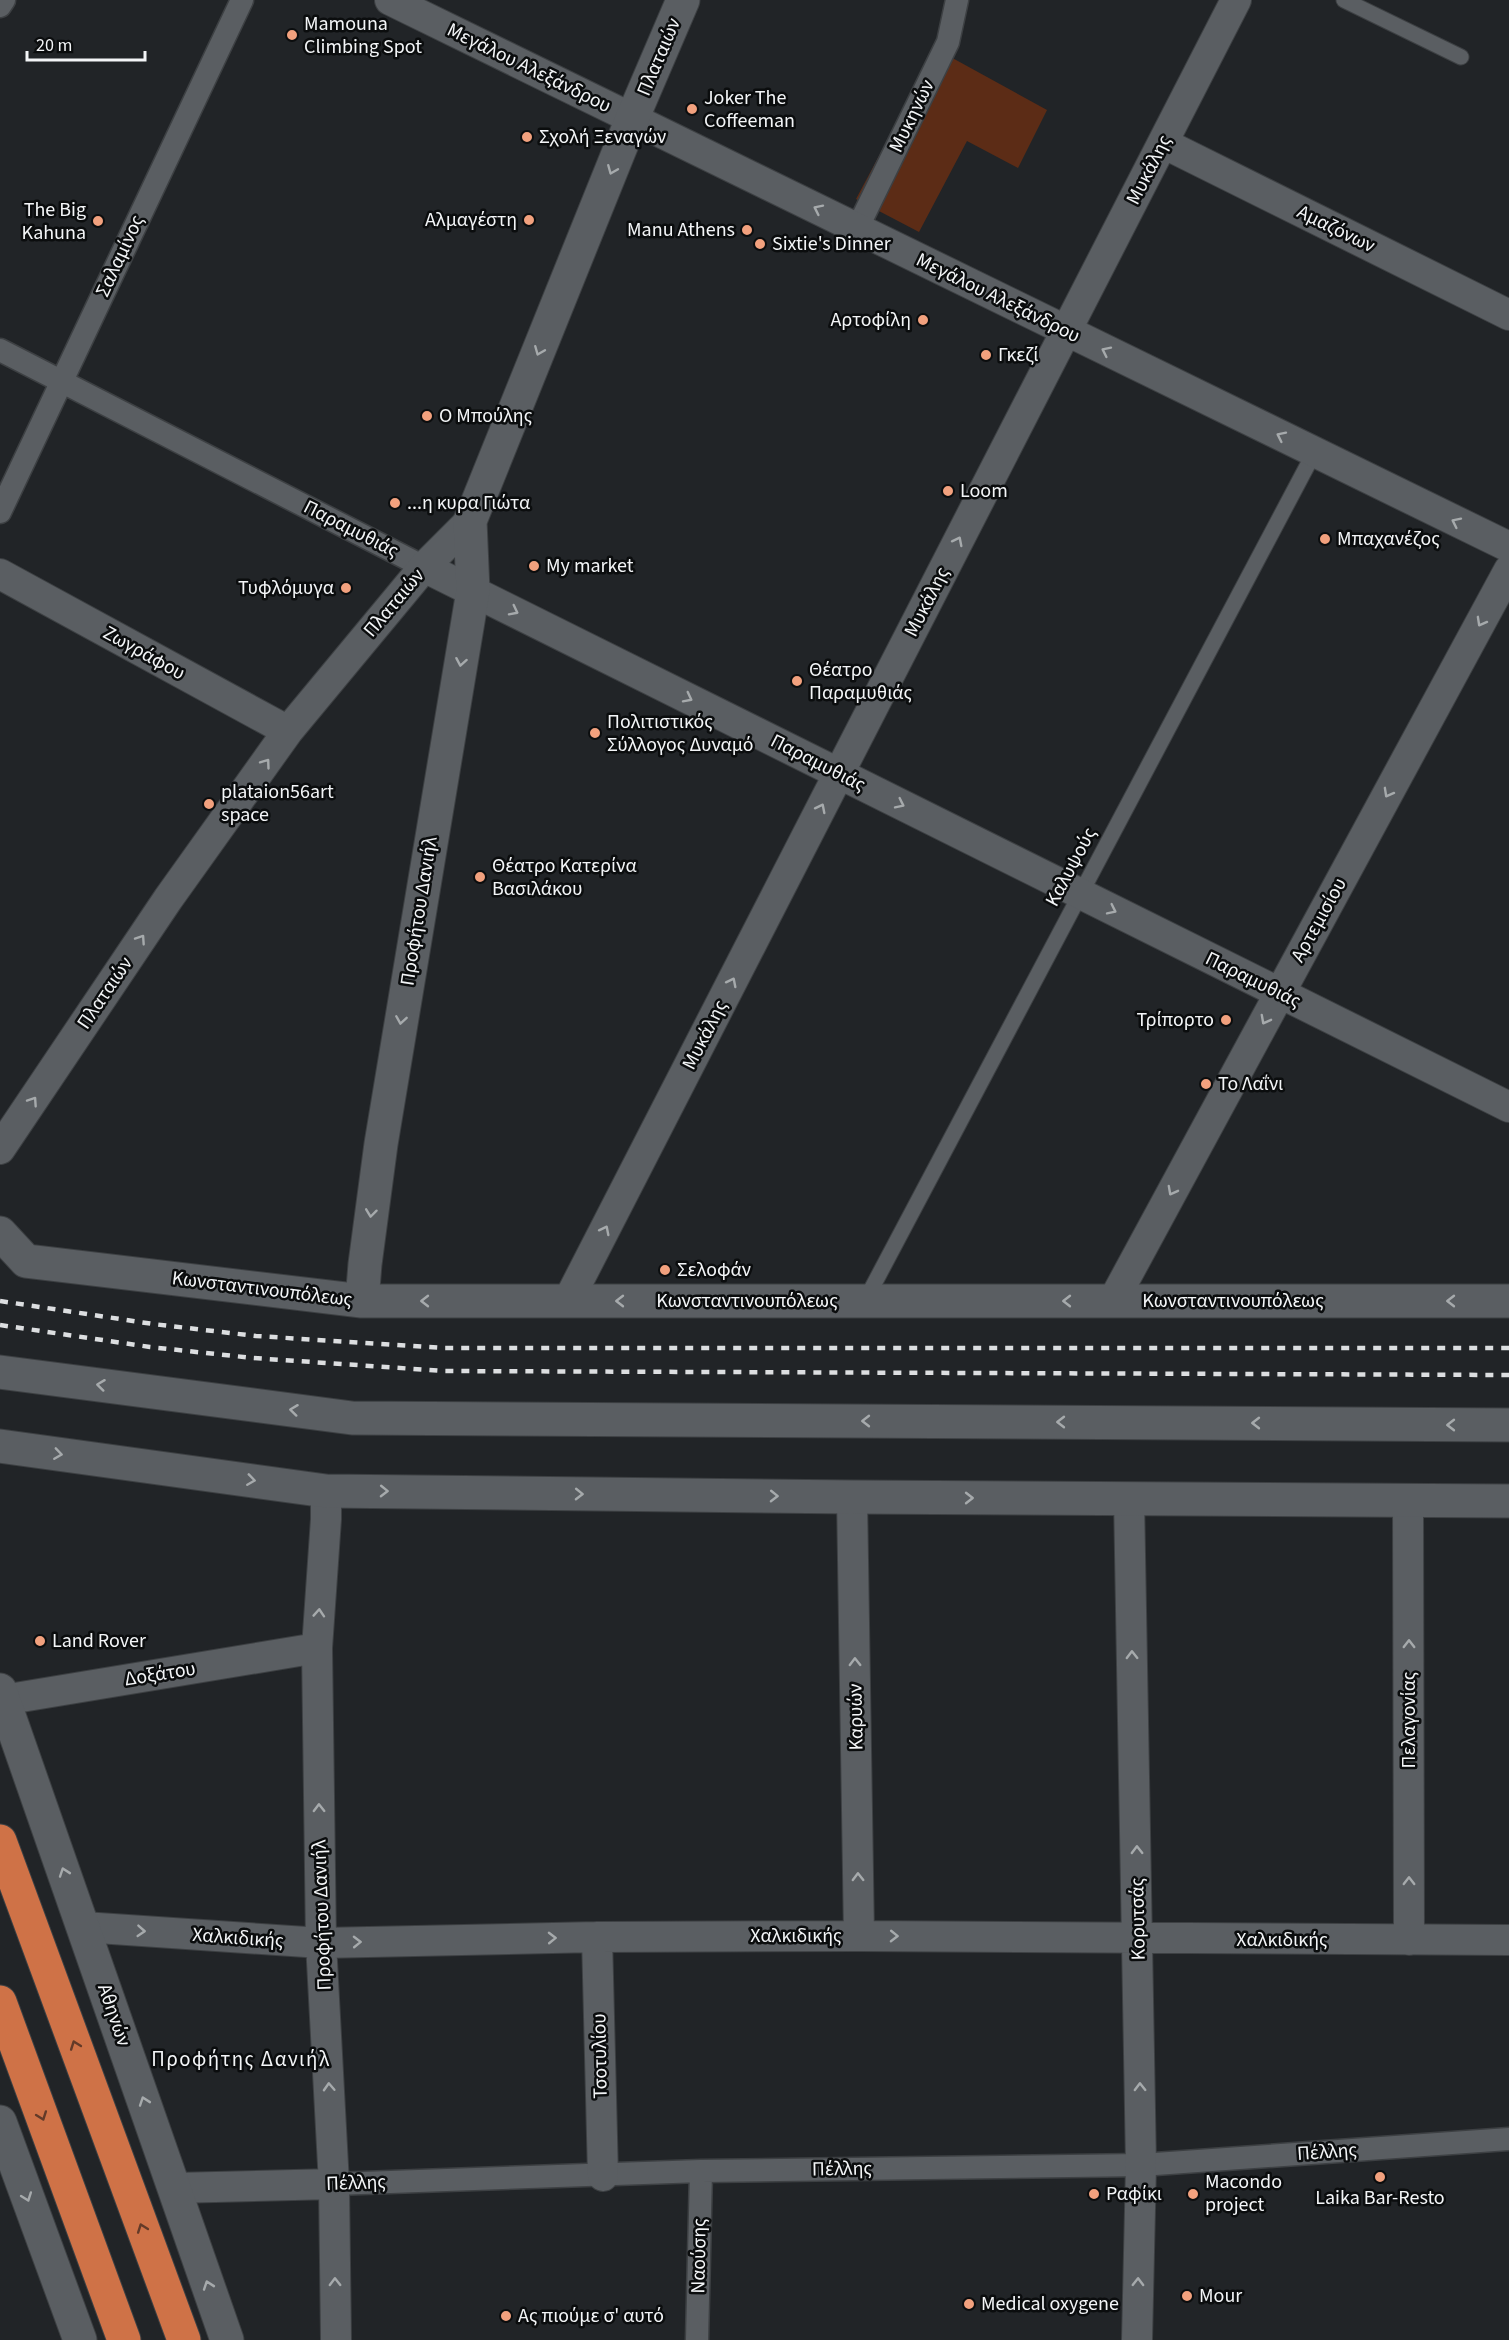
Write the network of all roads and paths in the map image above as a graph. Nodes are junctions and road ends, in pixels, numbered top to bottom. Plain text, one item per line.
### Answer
1 (4, 0) edge
2 (242, 0) edge
3 (390, 0) edge
4 (683, 0) edge
5 (957, 0) edge
6 (1236, 0) edge
7 (1344, 0) edge
8 (0, 6) edge
9 (1461, 57) dead end
10 (632, 119) junction
11 (1163, 143) junction
12 (857, 229) junction
13 (1509, 315) edge
14 (1066, 331) junction
15 (0, 350) edge
16 (61, 381) junction
17 (1314, 453) junction
18 (0, 513) edge
19 (470, 521) junction
20 (1509, 547) edge
21 (424, 567) junction
22 (1509, 570) edge
23 (0, 574) edge
24 (473, 591) junction
25 (288, 732) junction
26 (839, 774) junction
27 (1080, 894) junction
28 (1280, 993) junction
29 (1509, 1107) edge
30 (0, 1149) edge
31 (0, 1233) edge
32 (362, 1301) junction
33 (568, 1301) junction
34 (865, 1301) junction
35 (1113, 1301) junction
36 (1509, 1301) edge
37 (0, 1372) edge
38 (1509, 1425) edge
39 (0, 1446) edge
40 (326, 1491) junction
41 (852, 1497) junction
42 (1129, 1498) junction
43 (1408, 1500) junction
44 (1509, 1501) edge
45 (317, 1648) junction
46 (2, 1695) edge
47 (0, 1841) edge
48 (83, 1927) junction
49 (597, 1936) junction
50 (859, 1936) junction
51 (1139, 1939) junction
52 (1409, 1940) junction
53 (1509, 1941) edge
54 (321, 1943) junction
55 (0, 2002) edge
56 (0, 2122) edge
57 (1509, 2139) edge
58 (1141, 2165) junction
59 (701, 2171) junction
60 (603, 2176) junction
61 (334, 2184) junction
62 (174, 2188) junction
63 (80, 2340) edge
64 (124, 2340) edge
65 (184, 2340) edge
66 (227, 2340) edge
67 (336, 2340) edge
68 (697, 2340) edge
69 (1137, 2340) edge

1 - 8 street
2 - 16 street, Σαλαμίνος
3 - 10 street, Μεγάλου Αλεξάνδρου
4 - 10 main road, Πλαταιών
5 - 12 street, Μυκηνών
6 - 11 street, Μυκάλης
7 - 9 lane
12 -> 10 street, Μεγάλου Αλεξάνδρου
10 -> 19 main road, Πλαταιών
11 - 13 street, Αμαζόνων
11 - 14 street, Μυκάλης
12 - 14 street, Μεγάλου Αλεξάνδρου
17 -> 14 street, Μεγάλου Αλεξάνδρου
26 -> 14 street, Μυκάλης
15 - 16 street, Παραμυθιάς
16 - 18 street, Σαλαμίνος
16 - 21 street, Παραμυθιάς
20 -> 17 street, Μεγάλου Αλεξάνδρου
17 - 27 lane, Καλυψούς
19 - 21 street, Πλαταιών
19 - 24 main road, Προφήτου Δανιήλ
21 - 24 street, Παραμυθιάς
21 - 25 street, Πλαταιών
22 -> 28 street, Αρτεμισίου
23 - 25 street, Ζωγράφου
24 -> 26 street, Παραμυθιάς
24 -> 32 main road, Προφήτου Δανιήλ
30 -> 25 street, Πλαταιών
26 -> 27 street, Παραμυθιάς
33 -> 26 street, Μυκάλης
27 -> 28 street, Παραμυθιάς
27 - 34 lane, Καλυψούς
28 - 29 street, Παραμυθιάς
28 -> 35 street, Αρτεμισίου
31 - 32 main road, Κωνσταντινουπόλεως
33 -> 32 main road, Κωνσταντινουπόλεως
34 -> 33 main road, Κωνσταντινουπόλεως
35 -> 34 main road, Κωνσταντινουπόλεως
36 -> 35 main road, Κωνσταντινουπόλεως
38 -> 37 main road
39 -> 40 main road
40 -> 41 main road
45 -> 40 street, Προφήτου Δανιήλ
41 -> 42 main road
50 -> 41 street, Καρυών
42 - 43 main road
51 -> 42 street, Κορυτσάς
43 - 44 main road
52 -> 43 street, Πελαγονίας
45 - 46 street, Δοξάτου
54 -> 45 street, Προφήτου Δανιήλ
48 -> 46 main road, Αθηνών
65 -> 47 highway
48 -> 54 street, Χαλκιδικής
62 -> 48 main road, Αθηνών
49 - 50 street, Χαλκιδικής
54 -> 49 street, Χαλκιδικής
49 - 60 street, Τσοτυλίου
50 -> 51 street, Χαλκιδικής
51 - 52 street, Χαλκιδικής
58 -> 51 street, Κορυτσάς
52 - 53 street, Χαλκιδικής
61 -> 54 street, Προφήτου Δανιήλ
55 -> 64 highway
56 -> 63 main road
57 - 58 street, Πέλλης
58 - 59 street, Πέλλης
69 -> 58 street, Κορυτσάς
59 - 60 street, Πέλλης
59 - 68 street, Ναούσης
60 - 61 street, Πέλλης
61 - 62 street, Πέλλης
67 -> 61 street, Προφήτου Δανιήλ
66 -> 62 main road, Αθηνών

